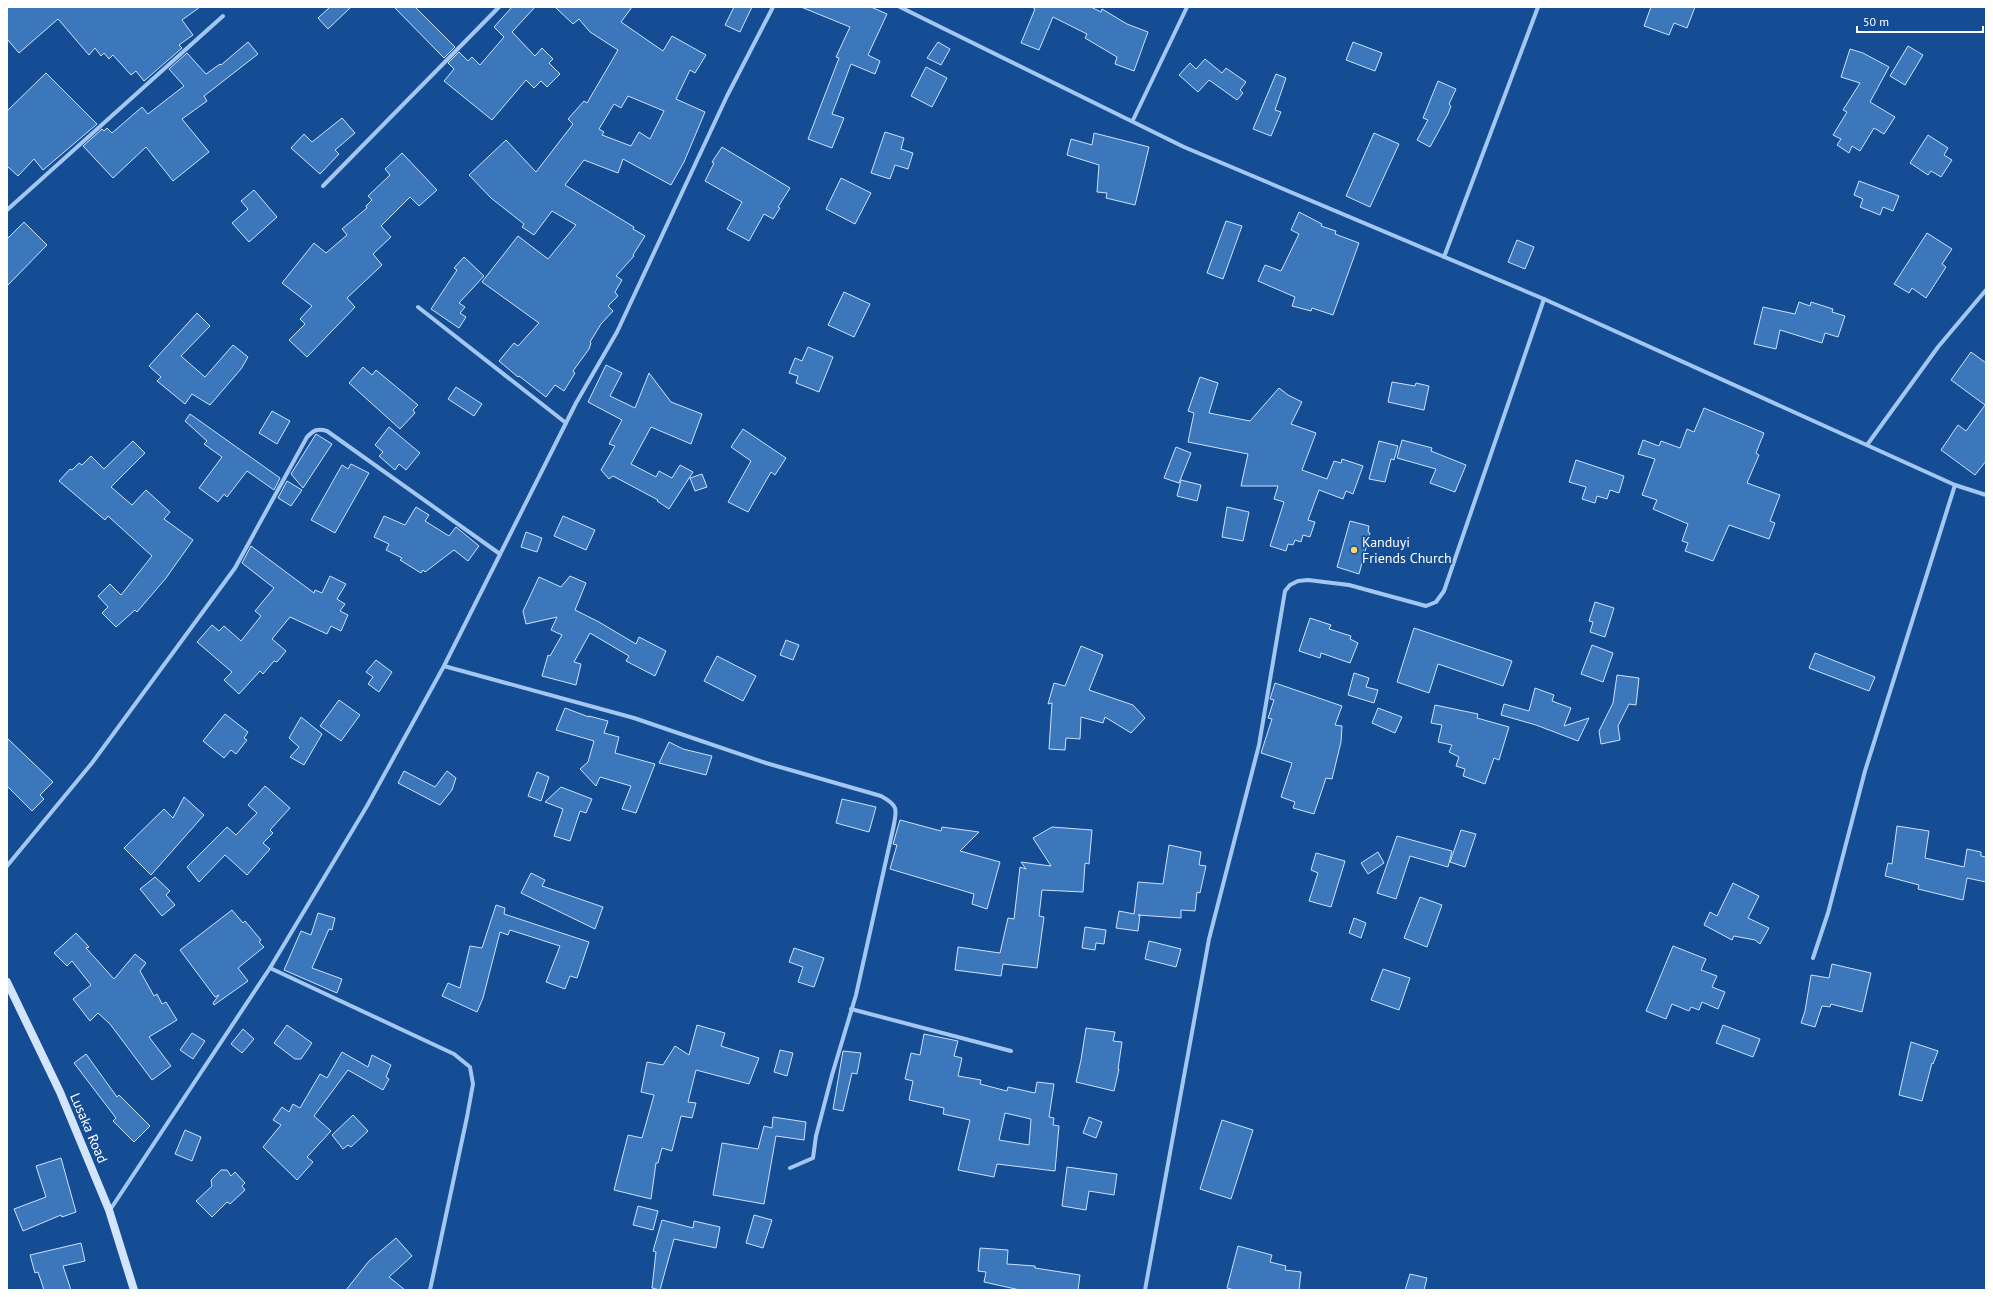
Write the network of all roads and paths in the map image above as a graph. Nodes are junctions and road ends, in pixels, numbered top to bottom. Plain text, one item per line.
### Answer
1 (499, 7) edge
2 (773, 7) edge
3 (900, 7) edge
4 (1187, 7) edge
5 (1538, 7) edge
6 (223, 16) dead end
7 (1133, 120) junction
8 (323, 186) dead end
9 (7, 210) edge
10 (1444, 258) junction
11 (1986, 290) edge
12 (1544, 299) junction
13 (418, 307) dead end
14 (566, 423) junction
15 (1867, 445) junction
16 (1955, 485) junction
17 (1986, 495) edge
18 (500, 554) junction
19 (444, 666) junction
20 (7, 866) edge
21 (1813, 958) dead end
22 (270, 968) junction
23 (7, 982) edge
24 (851, 1009) junction
25 (1011, 1051) dead end
26 (790, 1168) dead end
27 (109, 1210) junction
28 (134, 1290) edge
29 (430, 1290) edge
30 (1145, 1290) edge

1 - 8 street
2 - 14 street
3 - 7 street
4 - 7 street
5 - 10 street
6 - 9 street
7 - 10 street
10 - 12 street
11 - 15 street
12 - 15 street
12 - 30 street
13 - 14 street
14 - 18 street
15 - 16 street
16 - 17 street
16 - 21 street
18 - 19 street
18 - 20 street
19 - 22 street
19 - 24 street
22 - 27 street
22 - 29 street
23 - 27 street, Lusaka Road
24 - 25 street
24 - 26 street
27 - 28 street, Lusaka Road

